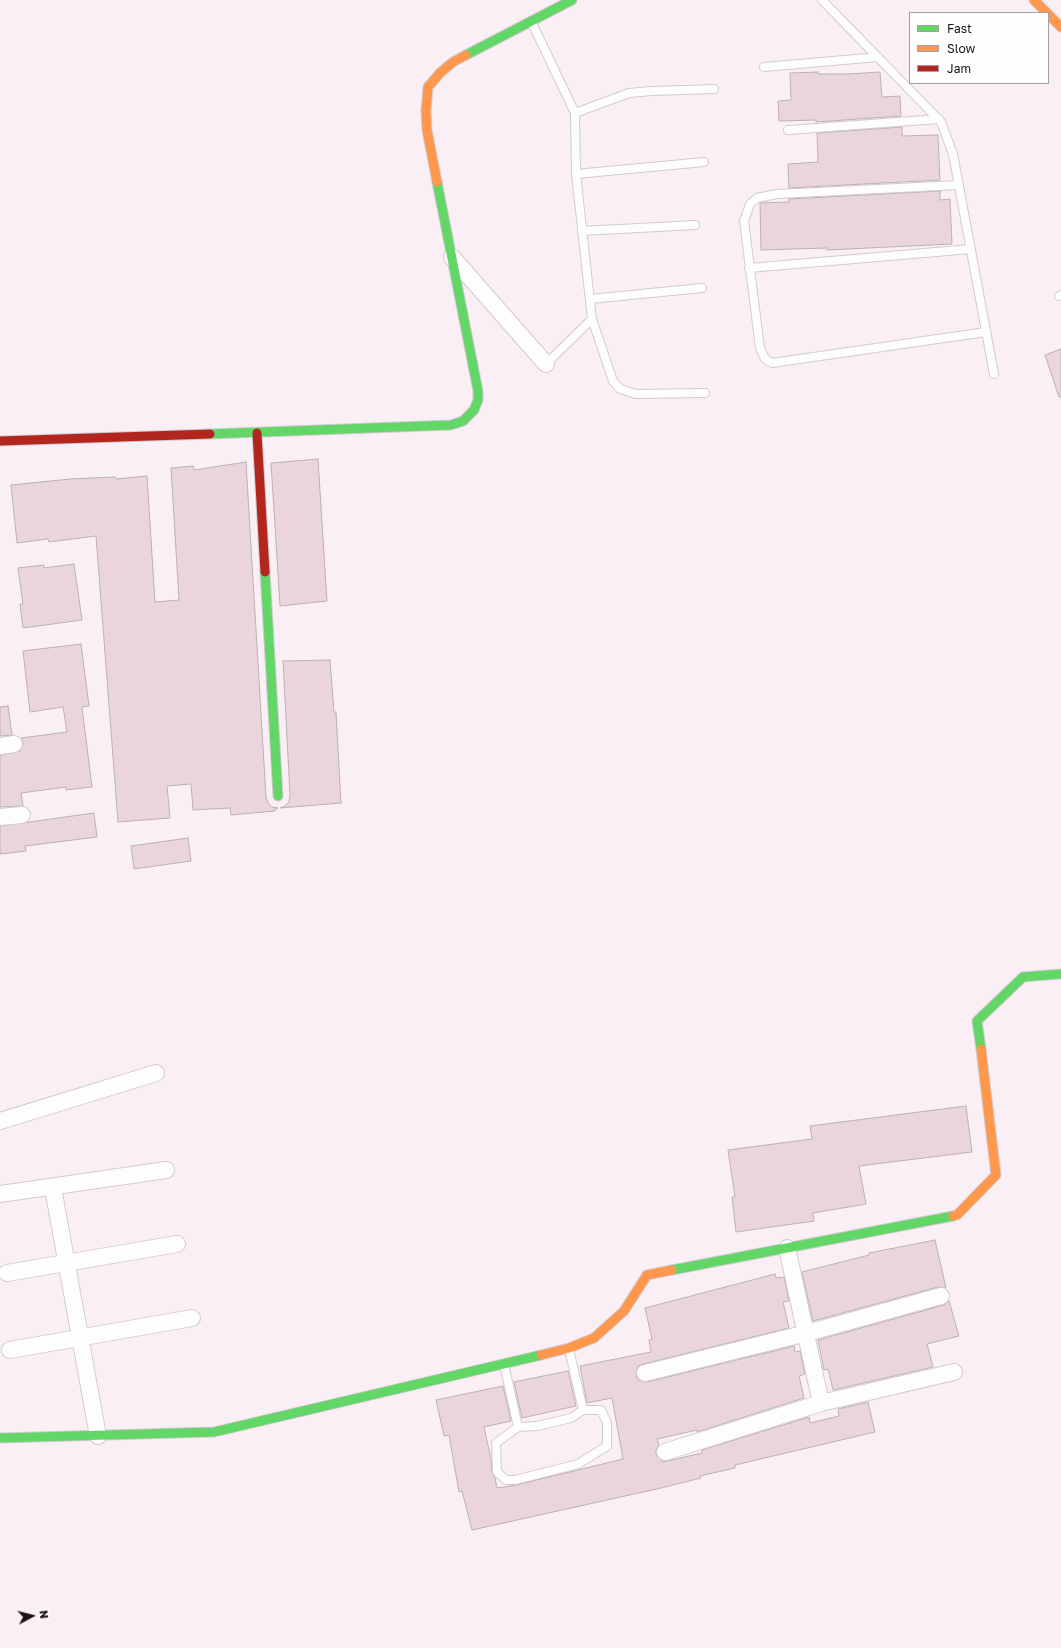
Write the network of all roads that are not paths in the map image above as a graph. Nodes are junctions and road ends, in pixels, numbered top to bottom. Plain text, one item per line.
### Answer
1 (572, 0) edge
2 (822, 0) edge
3 (1034, 0) edge
4 (1046, 12) edge
5 (1049, 15) edge
6 (531, 22) junction
7 (1061, 27) edge
8 (878, 57) junction
9 (764, 67) dead end
10 (714, 89) dead end
11 (575, 113) junction
12 (939, 119) junction
13 (788, 130) dead end
14 (704, 162) dead end
15 (576, 174) junction
16 (959, 185) junction
17 (695, 225) dead end
18 (582, 231) junction
19 (971, 249) junction
20 (452, 257) junction
21 (749, 268) junction
22 (702, 288) dead end
23 (590, 300) junction
24 (592, 320) junction
25 (986, 332) junction
26 (546, 364) joint
27 (994, 374) dead end
28 (705, 393) dead end
29 (257, 433) junction
30 (0, 441) edge
31 (278, 796) dead end
32 (22, 815) dead end
33 (0, 817) edge
34 (1061, 974) edge
35 (156, 1074) dead end
36 (0, 1121) edge
37 (166, 1170) dead end
38 (53, 1188) junction
39 (0, 1194) edge
40 (177, 1244) dead end
41 (787, 1248) junction
42 (67, 1262) junction
43 (7, 1273) dead end
44 (941, 1296) dead end
45 (192, 1318) dead end
46 (806, 1333) junction
47 (80, 1337) junction
48 (569, 1348) junction
49 (10, 1350) dead end
50 (504, 1364) junction
51 (954, 1372) dead end
52 (645, 1373) dead end
53 (821, 1403) junction
54 (583, 1410) junction
55 (518, 1427) junction
56 (98, 1436) junction
57 (0, 1438) edge
58 (665, 1452) dead end

1 - 6 street
2 - 8 lane
3 - 4 street
5 - 7 street
6 - 11 lane
6 - 20 street
8 - 9 lane
8 - 12 lane
10 - 11 lane
11 - 15 lane
12 - 13 lane
12 - 16 lane
14 - 15 lane
15 - 18 lane
16 - 19 lane
16 - 21 lane
17 - 18 lane
18 - 23 lane
19 - 21 lane
19 - 25 lane
20 - 26 street
20 - 29 street
21 - 25 lane
22 - 23 lane
23 - 24 lane
24 - 26 lane
24 - 28 lane
25 - 27 lane
29 - 30 street
29 - 31 street
32 - 33 street
34 - 41 street
35 - 36 street
37 - 38 street
38 - 39 street
38 - 42 street
40 - 42 street
41 - 46 street
41 - 48 street
42 - 43 street
42 - 47 street
44 - 46 street
45 - 47 street
46 - 52 street
46 - 53 street
47 - 49 street
47 - 56 street
48 - 50 street
48 - 54 lane
50 - 55 lane
50 - 56 street
51 - 53 street
53 - 58 street
54 - 55 lane
54 - 55 lane
56 - 57 street

